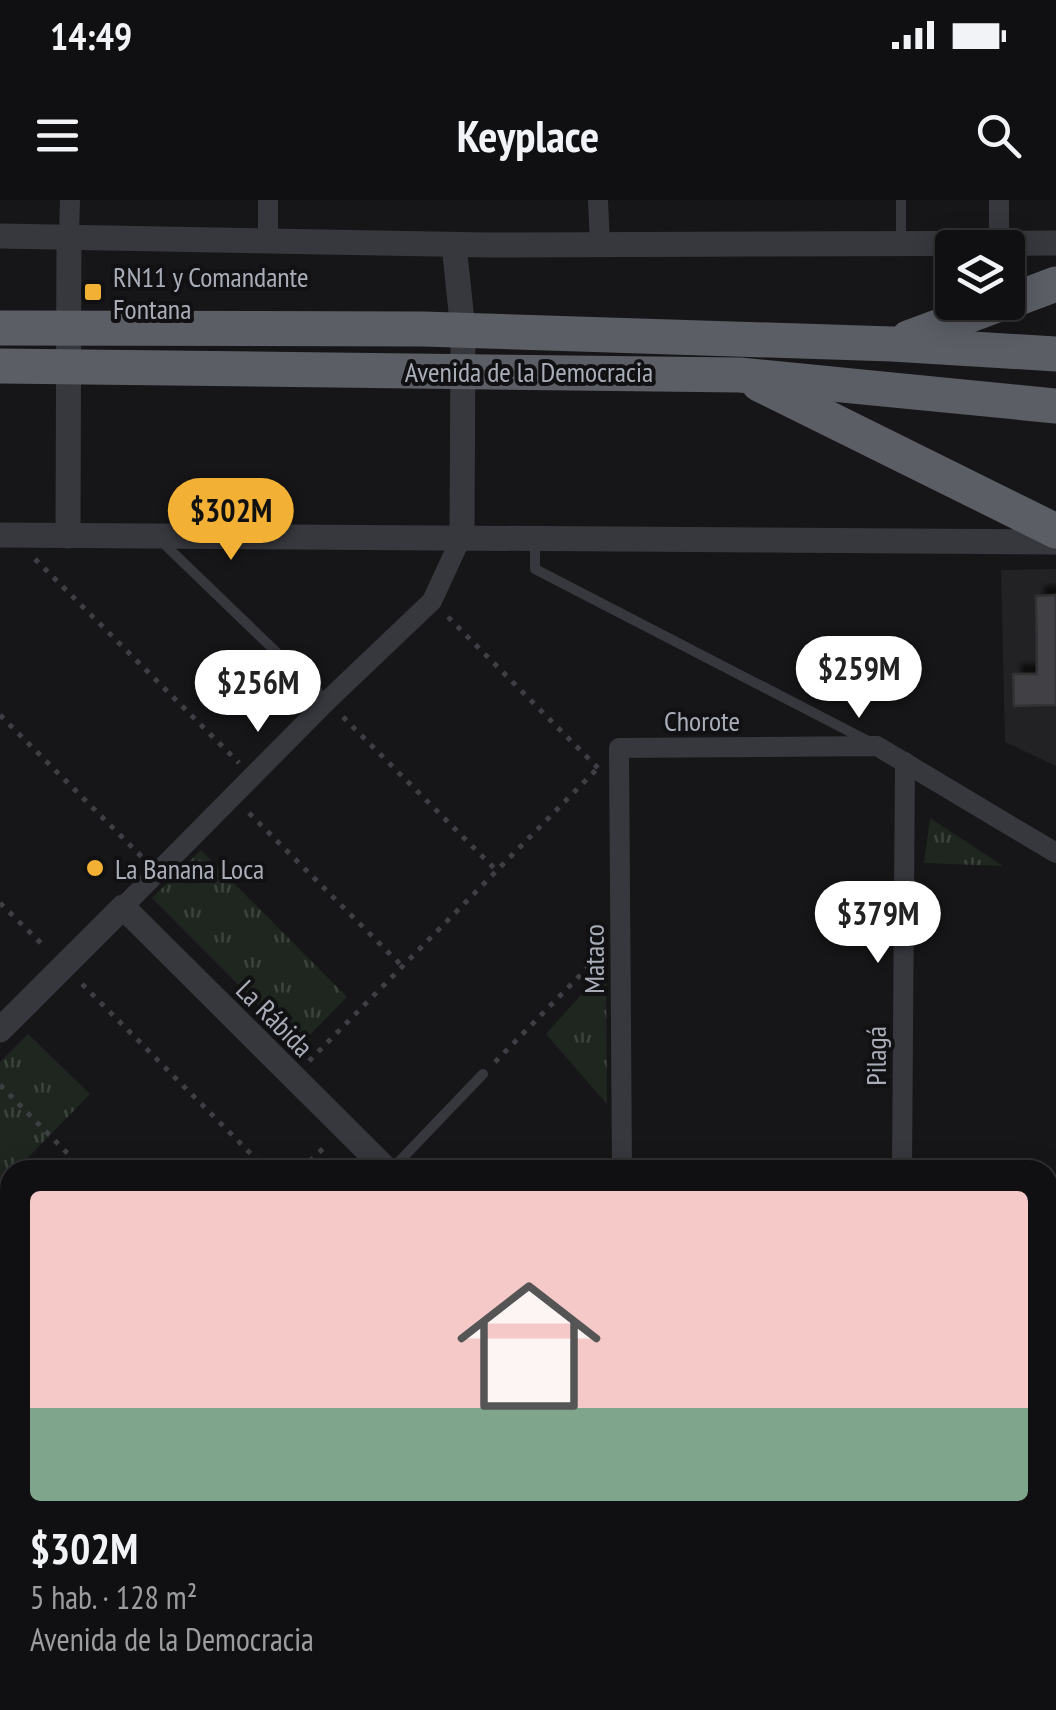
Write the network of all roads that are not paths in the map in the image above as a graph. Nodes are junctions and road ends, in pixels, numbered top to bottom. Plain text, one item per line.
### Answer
1 (70, 200) edge
2 (268, 200) edge
3 (598, 200) edge
4 (901, 200) edge
5 (999, 200) edge
6 (999, 230) edge
7 (70, 235) junction
8 (0, 236) edge
9 (268, 240) junction
10 (1025, 242) edge
11 (901, 243) junction
12 (935, 243) edge
13 (1056, 243) edge
14 (454, 244) junction
15 (600, 244) junction
16 (1056, 284) edge
17 (1025, 295) edge
18 (957, 320) edge
19 (0, 328) edge
20 (68, 328) junction
21 (463, 330) junction
22 (892, 344) junction
23 (1056, 354) edge
24 (0, 366) edge
25 (68, 366) junction
26 (464, 370) junction
27 (740, 375) junction
28 (1056, 406) edge
29 (1056, 531) edge
30 (0, 535) edge
31 (68, 536) junction
32 (155, 536) junction
33 (462, 536) junction
34 (534, 537) junction
35 (1056, 542) edge
36 (327, 701) junction
37 (878, 746) junction
38 (619, 748) joint
39 (905, 762) junction
40 (1056, 853) edge
41 (123, 907) junction
42 (0, 1030) edge
43 (483, 1074) road end
44 (378, 1160) edge
45 (399, 1160) edge
46 (622, 1160) edge
47 (902, 1160) edge

1 - 7 street
2 - 9 street
3 - 15 street
4 - 11 lane
5 - 6 street
7 - 8 street
7 - 9 street
7 - 20 street
9 - 14 street
10 - 13 street
11 - 12 street
11 - 15 street
14 - 15 street
14 - 21 street
16 - 17 highway
18 - 22 highway
19 - 20 highway, Avenida de la Democracia
20 - 21 highway, Avenida de la Democracia
20 - 25 street
21 - 22 highway, Avenida de la Democracia
21 - 26 street
22 - 23 highway, Avenida de la Democracia
24 - 25 highway, Avenida de la Democracia
25 - 26 highway, Avenida de la Democracia
25 - 31 street
26 - 27 highway, Avenida de la Democracia
26 - 33 street
27 - 28 highway, Avenida de la Democracia
27 - 29 highway
30 - 31 street
31 - 32 street
32 - 33 street
32 - 36 lane
33 - 34 street
33 - 36 street
34 - 35 street
34 - 37 lane
36 - 41 street
37 - 38 street, Chorote
37 - 39 street
38 - 46 street, Mataco
39 - 40 street
39 - 47 street, Pilagá
41 - 42 street
41 - 44 street, La Rábida
43 - 45 lane

